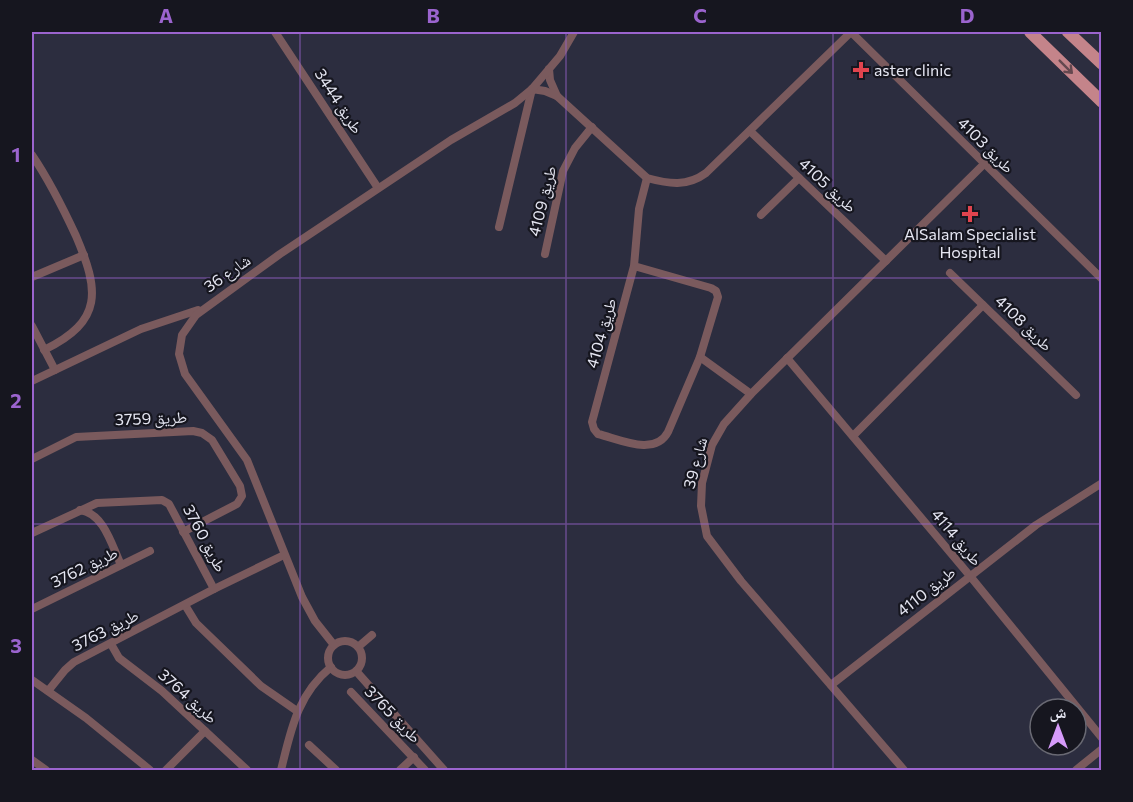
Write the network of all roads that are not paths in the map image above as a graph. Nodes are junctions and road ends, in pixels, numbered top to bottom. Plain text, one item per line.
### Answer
1 (274, 32) edge
2 (574, 32) edge
3 (851, 32) edge
4 (1030, 32) edge
5 (1068, 32) edge
6 (1101, 64) edge
7 (549, 69) junction
8 (532, 89) junction
9 (557, 96) junction
10 (1101, 102) edge
11 (592, 127) junction
12 (750, 131) junction
13 (32, 155) edge
14 (984, 164) junction
15 (647, 177) junction
16 (799, 178) junction
17 (378, 188) junction
18 (761, 215) dead end
19 (499, 227) dead end
20 (545, 254) dead end
21 (84, 255) junction
22 (886, 261) junction
23 (634, 266) junction
24 (950, 273) dead end
25 (32, 277) edge
26 (1101, 279) edge
27 (983, 305) junction
28 (204, 308) junction
29 (32, 326) edge
30 (44, 350) junction
31 (700, 357) junction
32 (787, 358) junction
33 (55, 370) junction
34 (32, 381) edge
35 (751, 394) junction
36 (1076, 395) dead end
37 (853, 436) junction
38 (32, 459) edge
39 (1101, 483) edge
40 (107, 502) junction
41 (80, 510) junction
42 (99, 520) junction
43 (183, 532) junction
44 (32, 533) edge
45 (150, 551) dead end
46 (284, 555) junction
47 (121, 565) junction
48 (970, 576) junction
49 (214, 589) junction
50 (185, 605) junction
51 (32, 609) edge
52 (372, 635) dead end
53 (111, 644) junction
54 (334, 645) junction
55 (358, 647) junction
56 (331, 667) junction
57 (356, 671) junction
58 (32, 680) edge
59 (831, 685) junction
60 (48, 691) junction
61 (351, 692) dead end
62 (297, 711) junction
63 (205, 731) junction
64 (1101, 738) edge
65 (309, 745) dead end
66 (1101, 749) edge
67 (414, 757) junction
68 (32, 760) edge
69 (46, 771) edge
70 (150, 771) edge
71 (166, 771) edge
72 (247, 771) edge
73 (281, 771) edge
74 (336, 771) edge
75 (400, 771) edge
76 (425, 771) edge
77 (444, 771) edge
78 (904, 771) edge
79 (1076, 771) edge

1 - 17 street, طريق 3444
2 - 7 street, شارع 36
3 - 12 street
3 - 14 street, طريق 4103
4 -> 10 main road
5 - 6 main road
7 - 8 street, شارع 36
7 - 9 street
8 - 9 street
8 - 17 street, شارع 36
8 - 19 street
9 - 11 street
11 - 15 street
11 - 20 street, طريق 4109
12 - 15 street
12 - 16 street, طريق 4105
13 - 21 street
14 - 22 street, شارع 39
14 - 26 street, طريق 4103
15 - 23 street, طريق 4104
16 - 18 street
16 - 22 street, طريق 4105
17 - 28 street, شارع 36
21 - 25 street
21 - 30 street
22 - 32 street, شارع 39
23 - 31 street
23 - 31 street, طريق 4104
24 - 27 street, طريق 4108
27 - 36 street, طريق 4108
27 - 37 street
28 - 33 street
28 - 46 street, شارع 36
29 - 30 street
30 - 33 street
31 - 35 street
32 - 35 street, شارع 39
32 - 37 street, طريق 4114
33 - 34 street
35 - 59 street, شارع 39
37 - 48 street, طريق 4114
38 - 43 street, طريق 3759
39 - 48 street, طريق 4110
40 - 41 street, طريق 3760
40 - 42 street
40 - 43 street, طريق 3760
41 - 42 street
41 - 44 street, طريق 3760
42 - 47 street
43 - 49 street, طريق 3760
45 - 47 street, طريق 3762
46 - 49 street, طريق 3763
46 - 54 street, شارع 36
47 - 51 street, طريق 3762
48 - 59 street, طريق 4110
48 - 64 street, طريق 4114
49 - 50 street, طريق 3763
50 - 53 street, طريق 3763
50 - 62 street
52 - 55 street
53 - 60 street, طريق 3763
53 - 63 street, طريق 3764
54 - 55 street
54 - 56 street
55 - 57 street
56 - 57 street
56 - 62 street
57 - 77 street
58 - 60 street
59 - 78 street, شارع 39
60 - 70 street
61 - 67 street, طريق 3765
62 - 73 street
63 - 71 street
63 - 72 street, طريق 3764
65 - 74 street
66 - 79 street
67 - 75 street, طريق 3765
67 - 76 street, طريق 3765
68 - 69 street

